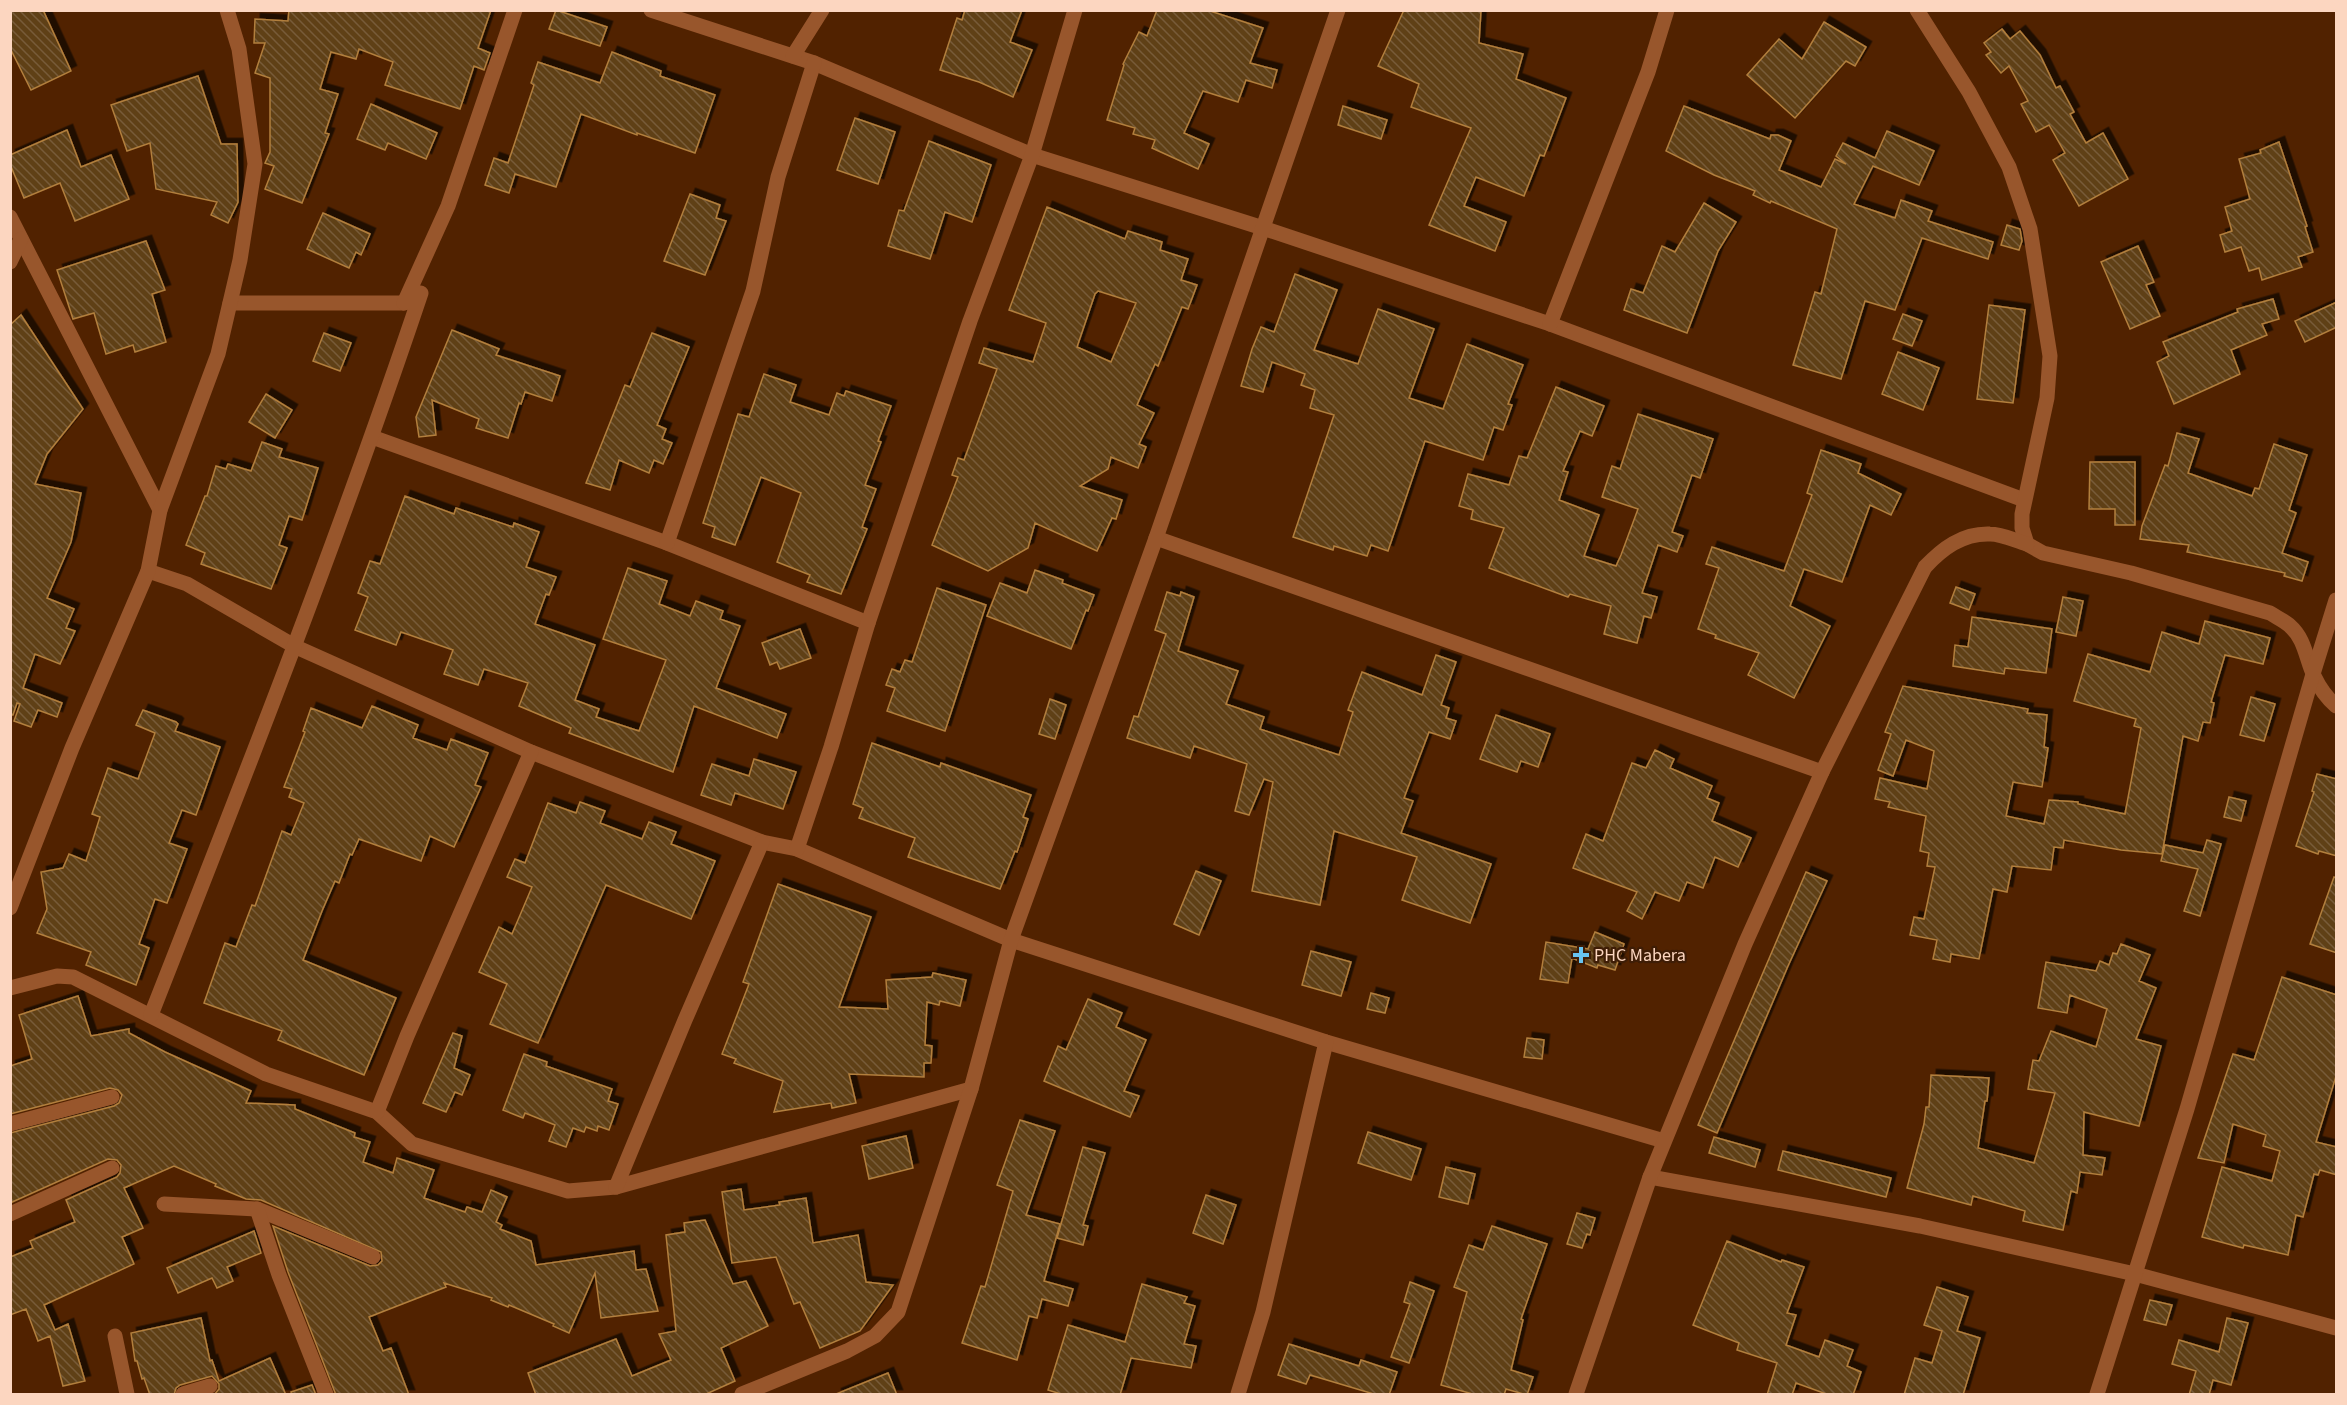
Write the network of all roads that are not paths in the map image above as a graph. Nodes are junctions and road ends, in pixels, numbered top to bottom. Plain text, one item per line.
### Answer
1 (227, 10) edge
2 (516, 10) edge
3 (651, 10) edge
4 (822, 10) edge
5 (1075, 10) edge
6 (1338, 10) edge
7 (1667, 10) edge
8 (1917, 10) edge
9 (793, 56) junction
10 (814, 63) junction
11 (1032, 155) junction
12 (10, 217) edge
13 (1263, 228) junction
14 (21, 239) junction
15 (10, 262) edge
16 (230, 303) junction
17 (404, 303) junction
18 (1550, 324) junction
19 (372, 437) junction
20 (2024, 500) junction
21 (160, 510) junction
22 (1156, 538) junction
23 (667, 543) junction
24 (2027, 544) junction
25 (148, 572) junction
26 (2337, 600) edge
27 (868, 623) junction
28 (296, 646) junction
29 (2313, 674) junction
30 (2337, 706) edge
31 (531, 752) junction
32 (1822, 772) junction
33 (762, 842) junction
34 (797, 849) junction
35 (10, 908) edge
36 (1011, 940) junction
37 (10, 988) edge
38 (152, 1015) junction
39 (1326, 1042) junction
40 (971, 1089) junction
41 (112, 1097) dead end
42 (377, 1112) junction
43 (10, 1124) edge
44 (1664, 1141) junction
45 (112, 1168) dead end
46 (1650, 1177) junction
47 (616, 1187) junction
48 (164, 1204) dead end
49 (257, 1209) junction
50 (10, 1214) edge
51 (373, 1257) dead end
52 (2135, 1274) junction
53 (2337, 1328) edge
54 (114, 1336) dead end
55 (210, 1386) dead end
56 (127, 1395) edge
57 (183, 1395) edge
58 (326, 1395) edge
59 (742, 1395) edge
60 (1238, 1395) edge
61 (1576, 1395) edge
62 (2097, 1395) edge

1 - 16 street
2 - 17 street
3 - 9 street
4 - 9 street
5 - 11 street
6 - 13 street
7 - 18 street
8 - 20 street
9 - 10 street
10 - 11 street
10 - 23 street
11 - 13 street
11 - 27 street
12 - 14 street
13 - 18 street
13 - 22 street
14 - 15 street
14 - 21 street
16 - 17 street
16 - 21 street
17 - 19 street
18 - 20 street
19 - 23 street
19 - 28 street
20 - 24 street
21 - 25 street
22 - 32 street
22 - 36 street
23 - 27 street
24 - 29 street
24 - 32 street
25 - 28 street
25 - 35 street
26 - 29 street
27 - 34 street
28 - 31 street
28 - 38 street
29 - 30 street
29 - 52 street
31 - 33 street
31 - 42 street
32 - 44 street
33 - 34 street
33 - 47 street
34 - 36 street
36 - 39 street
36 - 40 street
37 - 38 street
38 - 42 street
39 - 44 street
39 - 60 street
40 - 47 street
40 - 59 street
41 - 43 street
42 - 47 street
44 - 46 street
45 - 50 street
46 - 52 street
46 - 61 street
48 - 49 street
49 - 51 street
49 - 58 street
52 - 53 street
52 - 62 street
54 - 56 street
55 - 57 street

